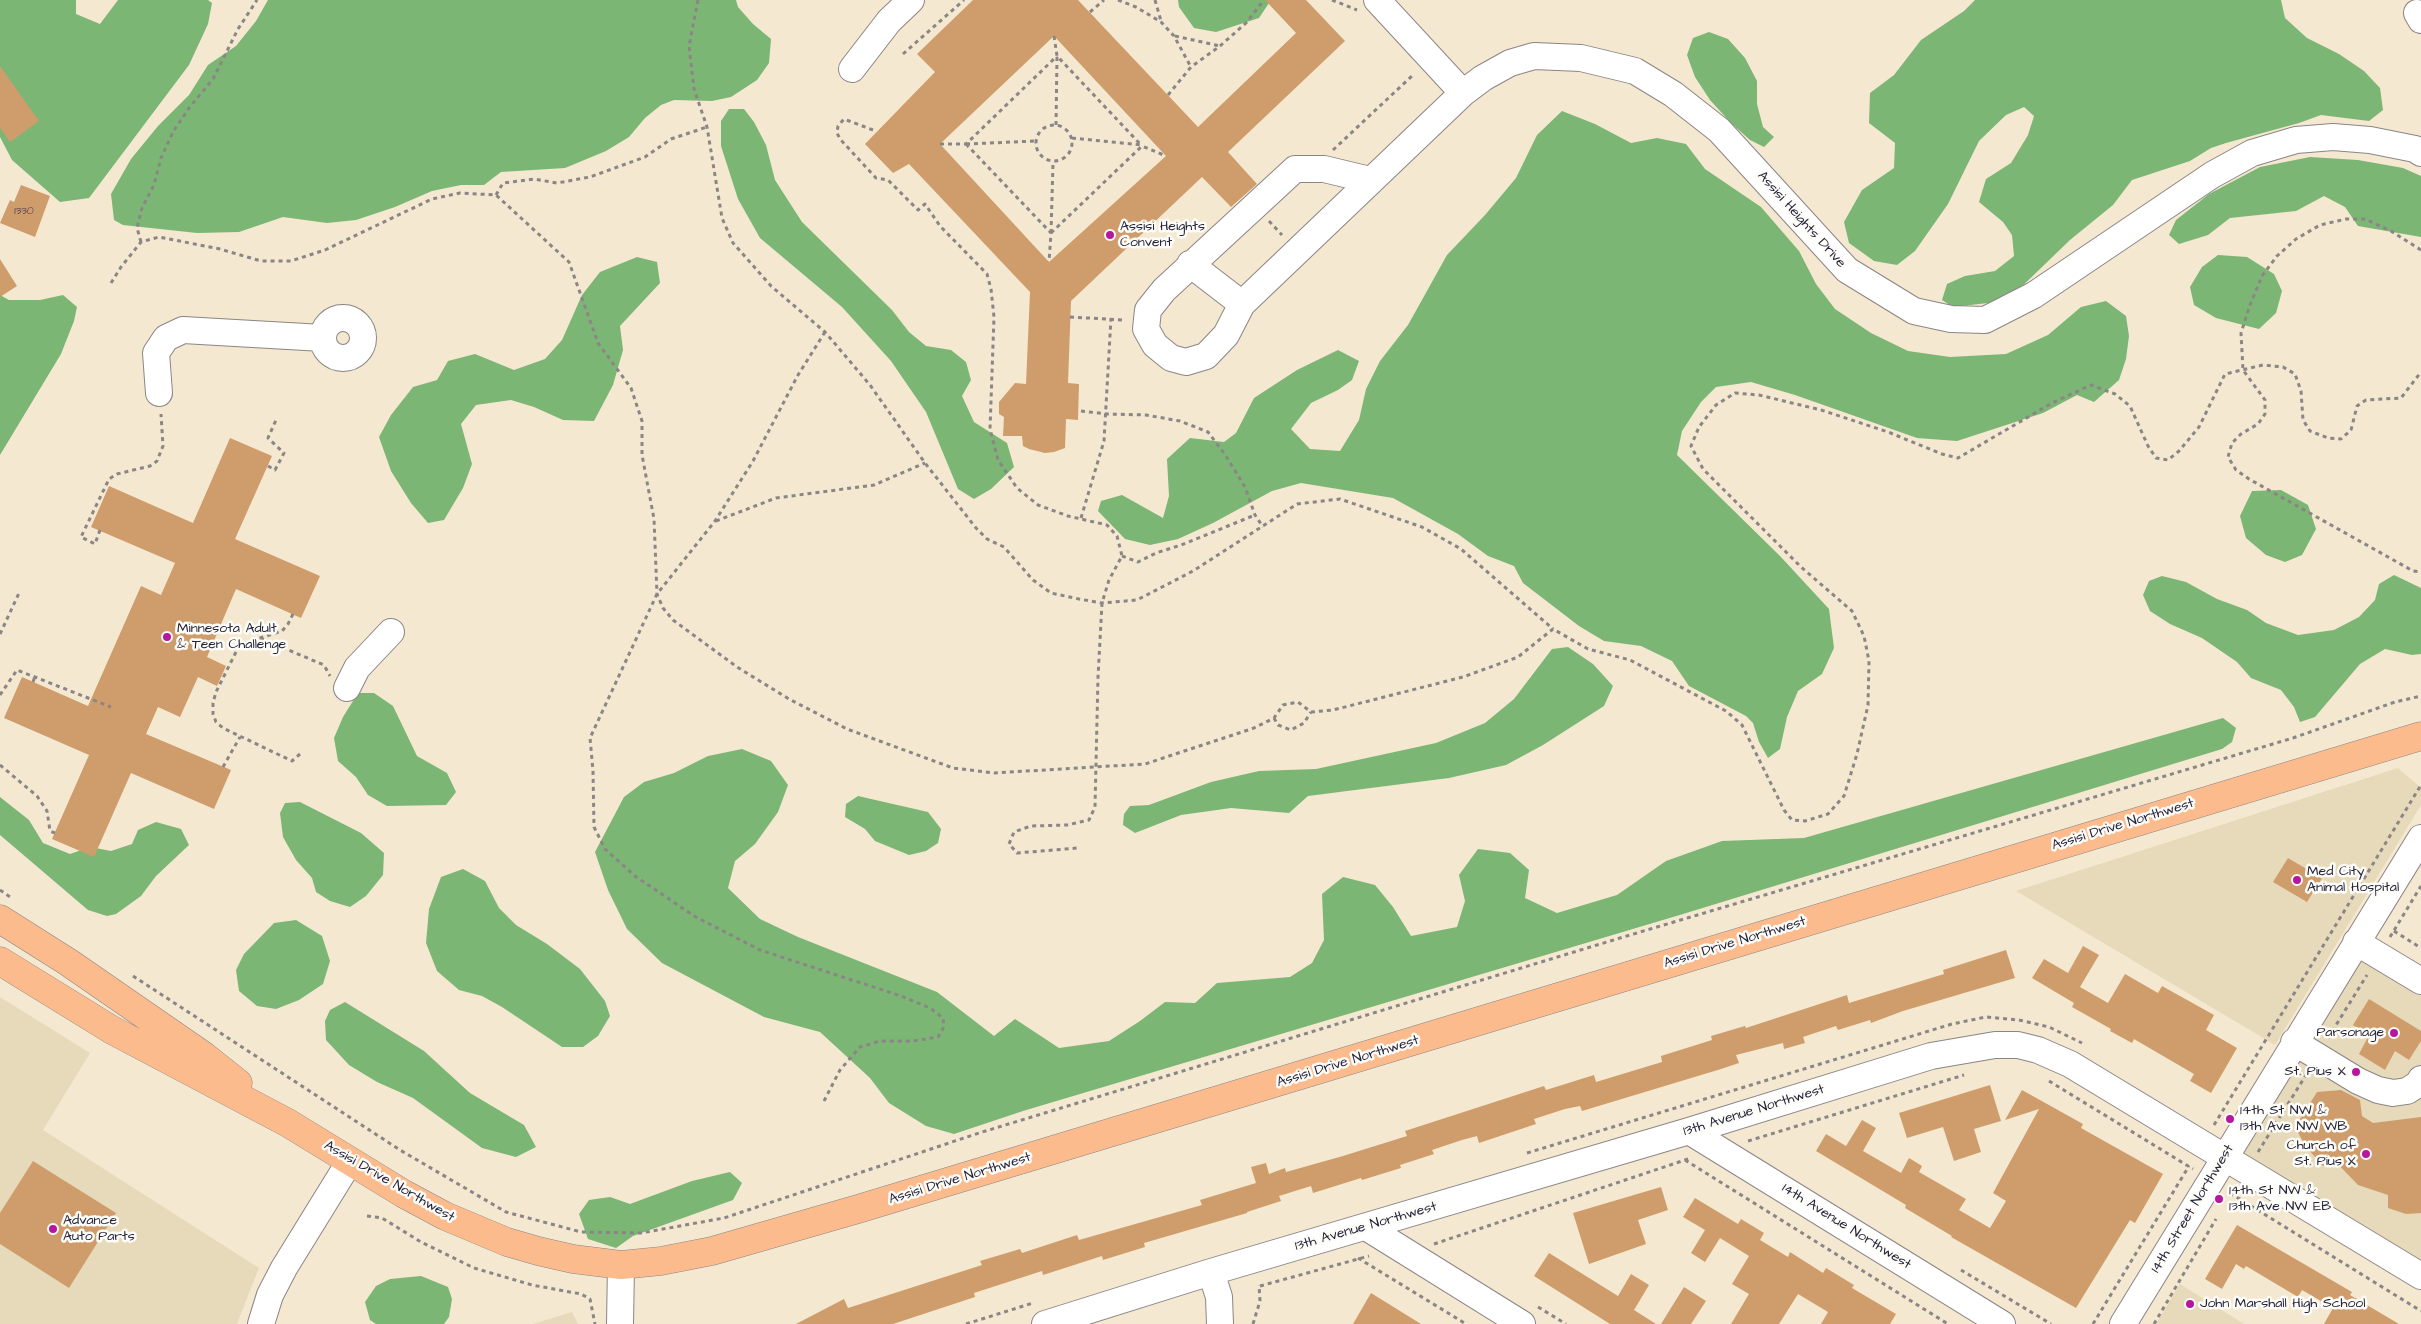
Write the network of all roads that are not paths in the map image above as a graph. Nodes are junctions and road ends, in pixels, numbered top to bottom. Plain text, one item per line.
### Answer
1 (911, 0) edge
2 (1368, 5) edge
3 (852, 69) dead end
4 (1463, 93) junction
5 (2421, 152) edge
6 (1370, 180) junction
7 (1190, 264) junction
8 (1242, 304) junction
9 (323, 338) dead end
10 (159, 393) road end
11 (391, 632) dead end
12 (340, 684) road end
13 (2421, 736) edge
14 (2421, 838) edge
15 (8, 910) edge
16 (2356, 942) junction
17 (0, 961) edge
18 (2421, 981) edge
19 (2294, 1042) junction
20 (2421, 1079) edge
21 (288, 1123) junction
22 (1689, 1131) junction
23 (2224, 1157) junction
24 (350, 1161) junction
25 (1366, 1227) junction
26 (622, 1265) junction
27 (1210, 1272) junction
28 (2421, 1276) edge
29 (2127, 1323) edge
30 (261, 1324) edge
31 (620, 1324) edge
32 (1046, 1324) edge
33 (1220, 1324) edge
34 (1522, 1324) edge
35 (2002, 1324) edge

1 - 3 street
2 - 4 street
4 - 5 street, Assisi Heights Drive
4 - 6 street, Assisi Heights Drive
6 - 7 street
6 - 8 street, Assisi Heights Drive
7 - 8 street
7 - 8 street
9 - 10 street
11 - 12 street
13 - 26 main road, Assisi Drive Northwest
14 - 16 street, 14th Street Northwest
15 - 21 main road, Assisi Drive Northwest
16 - 18 street
16 - 19 street, 14th Street Northwest
17 - 21 main road, Assisi Drive Northwest
19 - 20 street
19 - 23 street, 14th Street Northwest
21 - 24 main road, Assisi Drive Northwest
22 - 23 street, 13th Avenue Northwest
22 - 25 street, 13th Avenue Northwest
22 - 35 street, 14th Avenue Northwest
23 - 28 street, 13th Avenue Northwest
23 - 29 street, 14th Street Northwest
24 - 26 main road, Assisi Drive Northwest
24 - 30 street
25 - 27 street, 13th Avenue Northwest
25 - 34 street
26 - 31 street
27 - 32 street, 13th Avenue Northwest
27 - 33 street

